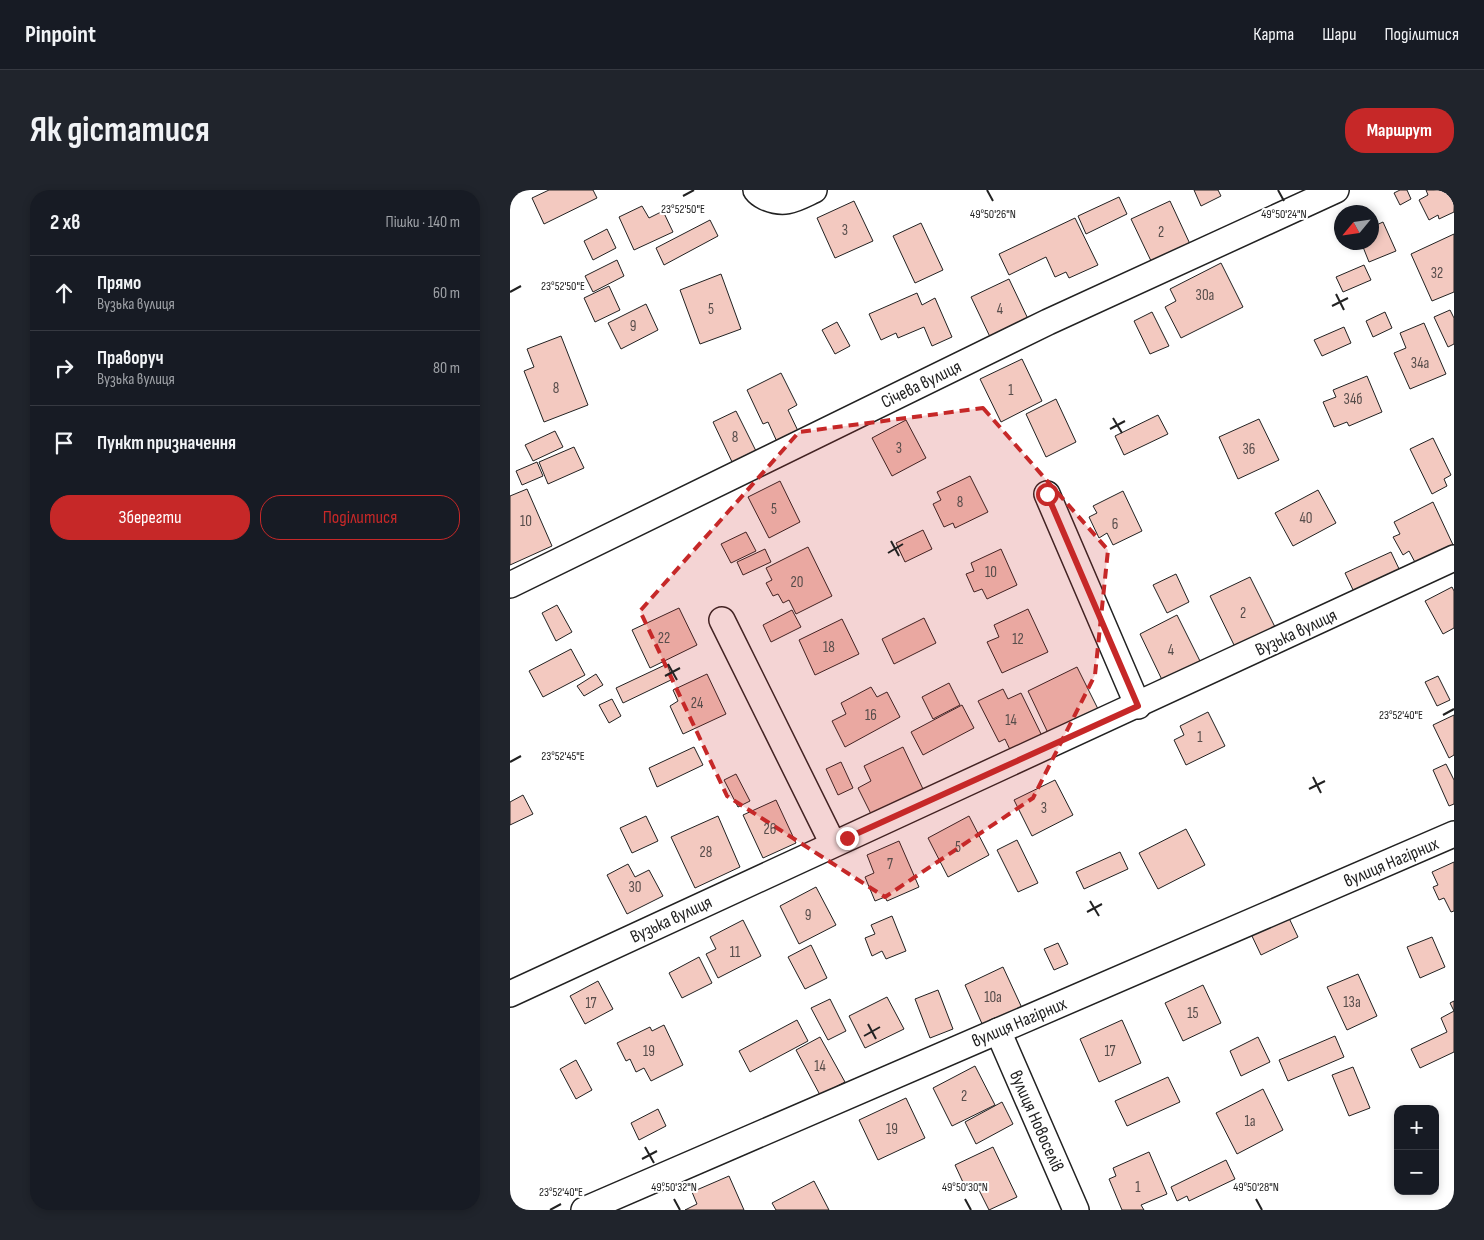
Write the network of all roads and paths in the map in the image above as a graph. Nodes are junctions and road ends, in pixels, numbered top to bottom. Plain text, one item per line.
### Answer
1 (756, 190) edge
2 (814, 190) edge
3 (1336, 190) edge
4 (1047, 494) dead end
5 (1454, 558) edge
6 (510, 585) edge
7 (722, 620) dead end
8 (1138, 706) junction
9 (1454, 834) edge
10 (833, 844) junction
11 (510, 994) edge
12 (998, 1031) junction
13 (584, 1210) edge
14 (1076, 1210) edge

1 - 2 street
3 - 6 street, Січева вулиця
4 - 8 street
5 - 8 street, Вузька вулиця
7 - 10 street
8 - 10 street, Вузька вулиця
9 - 12 street, вулиця Нагірних
10 - 11 street, Вузька вулиця
12 - 13 street, вулиця Нагірних
12 - 14 street, вулиця Новоселів

